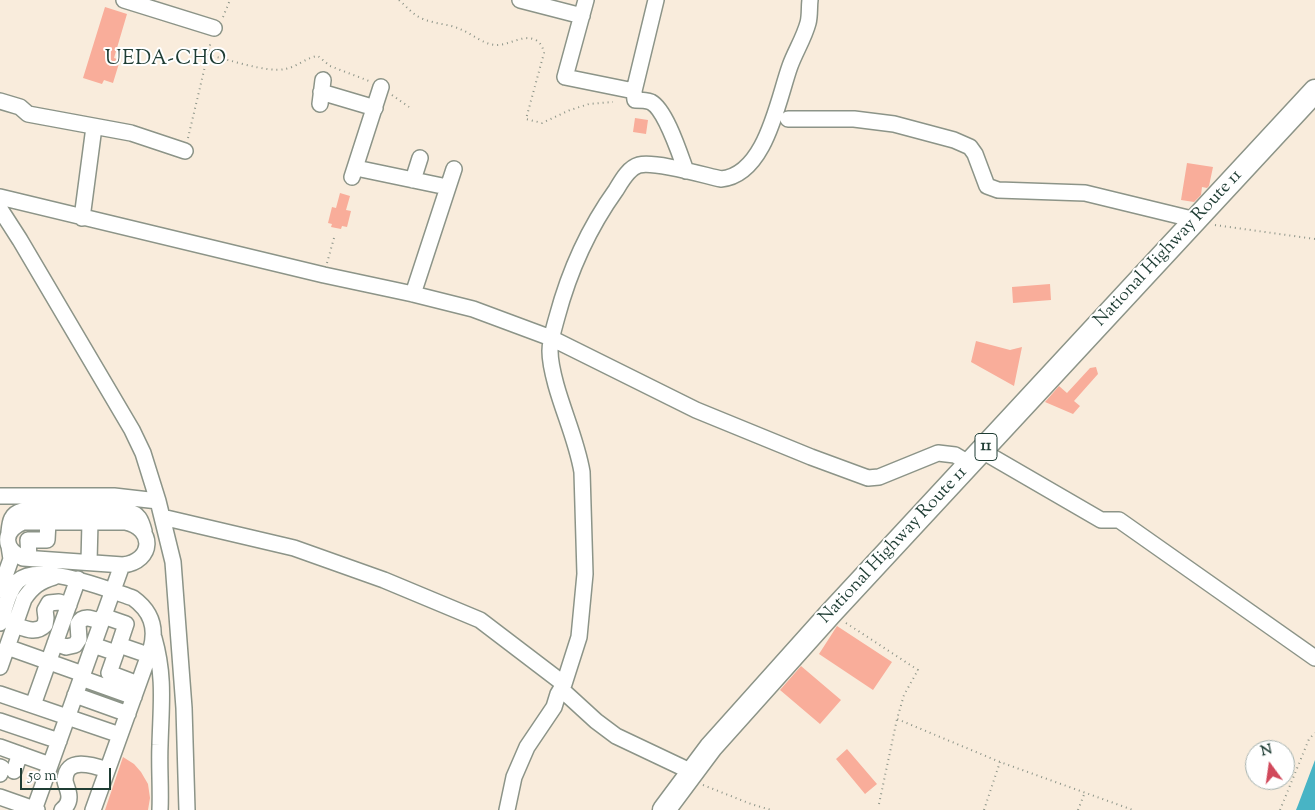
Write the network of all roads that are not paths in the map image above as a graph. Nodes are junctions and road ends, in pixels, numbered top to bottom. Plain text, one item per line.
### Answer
1 (124, 0) edge
2 (520, 0) edge
3 (586, 0) edge
4 (656, 0) edge
5 (810, 0) edge
6 (582, 16) junction
7 (214, 28) road end
8 (382, 87) dead end
9 (1315, 90) edge
10 (321, 92) dead end
11 (635, 95) junction
12 (0, 100) edge
13 (375, 108) junction
14 (788, 119) dead end
15 (94, 127) junction
16 (185, 150) road end
17 (420, 158) dead end
18 (454, 169) dead end
19 (686, 171) junction
20 (413, 180) junction
21 (447, 187) junction
22 (0, 197) edge
23 (0, 209) edge
24 (82, 218) junction
25 (1196, 220) junction
26 (413, 294) junction
27 (551, 338) junction
28 (976, 457) junction
29 (0, 496) edge
30 (158, 501) junction
31 (162, 516) junction
32 (48, 522) junction
33 (86, 522) junction
34 (8, 542) junction
35 (142, 542) junction
36 (29, 558) junction
37 (86, 562) junction
38 (122, 565) junction
39 (73, 578) junction
40 (0, 590) edge
41 (112, 591) junction
42 (68, 605) junction
43 (102, 619) junction
44 (8, 624) edge
45 (154, 638) junction
46 (55, 643) junction
47 (93, 645) junction
48 (7, 647) junction
49 (148, 655) junction
50 (1315, 658) edge
51 (48, 662) junction
52 (0, 667) edge
53 (82, 676) junction
54 (563, 687) junction
55 (136, 690) junction
56 (0, 694) edge
57 (75, 695) junction
58 (99, 699) junction
59 (33, 705) junction
60 (128, 714) junction
61 (68, 717) junction
62 (0, 721) edge
63 (0, 728) edge
64 (120, 735) junction
65 (58, 745) junction
66 (0, 748) edge
67 (20, 754) junction
68 (50, 765) junction
69 (107, 770) junction
70 (5, 771) edge
71 (689, 776) junction
72 (0, 797) edge
73 (35, 810) edge
74 (62, 810) edge
75 (93, 810) edge
76 (160, 810) edge
77 (187, 810) edge
78 (507, 810) edge
79 (664, 810) edge

1 - 7 street
2 - 6 street
3 - 6 street
4 - 11 street
5 - 19 street
6 - 11 street
8 - 13 street
9 - 25 highway, National Highway Route 11 / 11
10 - 13 street
11 - 19 street
12 - 15 street
13 - 20 street
14 - 25 street
15 - 16 street
15 - 24 street
17 - 20 street
18 - 21 street
19 - 27 street
20 - 21 street
21 - 26 street
22 - 24 street
23 - 30 street
24 - 26 street
25 - 28 highway, National Highway Route 11 / 11
26 - 27 street
27 - 28 street
27 - 54 street
28 - 50 street
28 - 71 highway, National Highway Route 11 / 11
29 - 30 street
30 - 31 street
31 - 54 street
31 - 77 street
32 - 33 street
32 - 34 street
32 - 36 street
33 - 35 street
33 - 37 street
34 - 35 street
34 - 36 street
34 - 40 street
35 - 38 street
36 - 37 street
37 - 38 street
38 - 41 street
39 - 41 street
39 - 42 street
39 - 44 street
41 - 43 street
41 - 45 street
42 - 44 street
42 - 46 street
43 - 46 street
43 - 47 street
43 - 49 street
44 - 48 street
45 - 49 street
45 - 76 street
46 - 51 street
47 - 53 street
47 - 55 street
48 - 51 street
48 - 52 street
49 - 55 street
51 - 53 street
51 - 59 street
53 - 57 street
53 - 58 street
54 - 71 street
54 - 78 street
55 - 58 street
55 - 60 street
56 - 59 street
57 - 58 street
57 - 61 street
58 - 60 street
59 - 61 street
60 - 64 street
61 - 64 street
61 - 65 street
62 - 65 street
63 - 65 street
64 - 69 street
65 - 68 street
66 - 67 street
67 - 68 street
67 - 70 street
68 - 73 street
69 - 74 street
69 - 75 street
71 - 79 highway, National Highway Route 11 / 11
72 - 73 street

